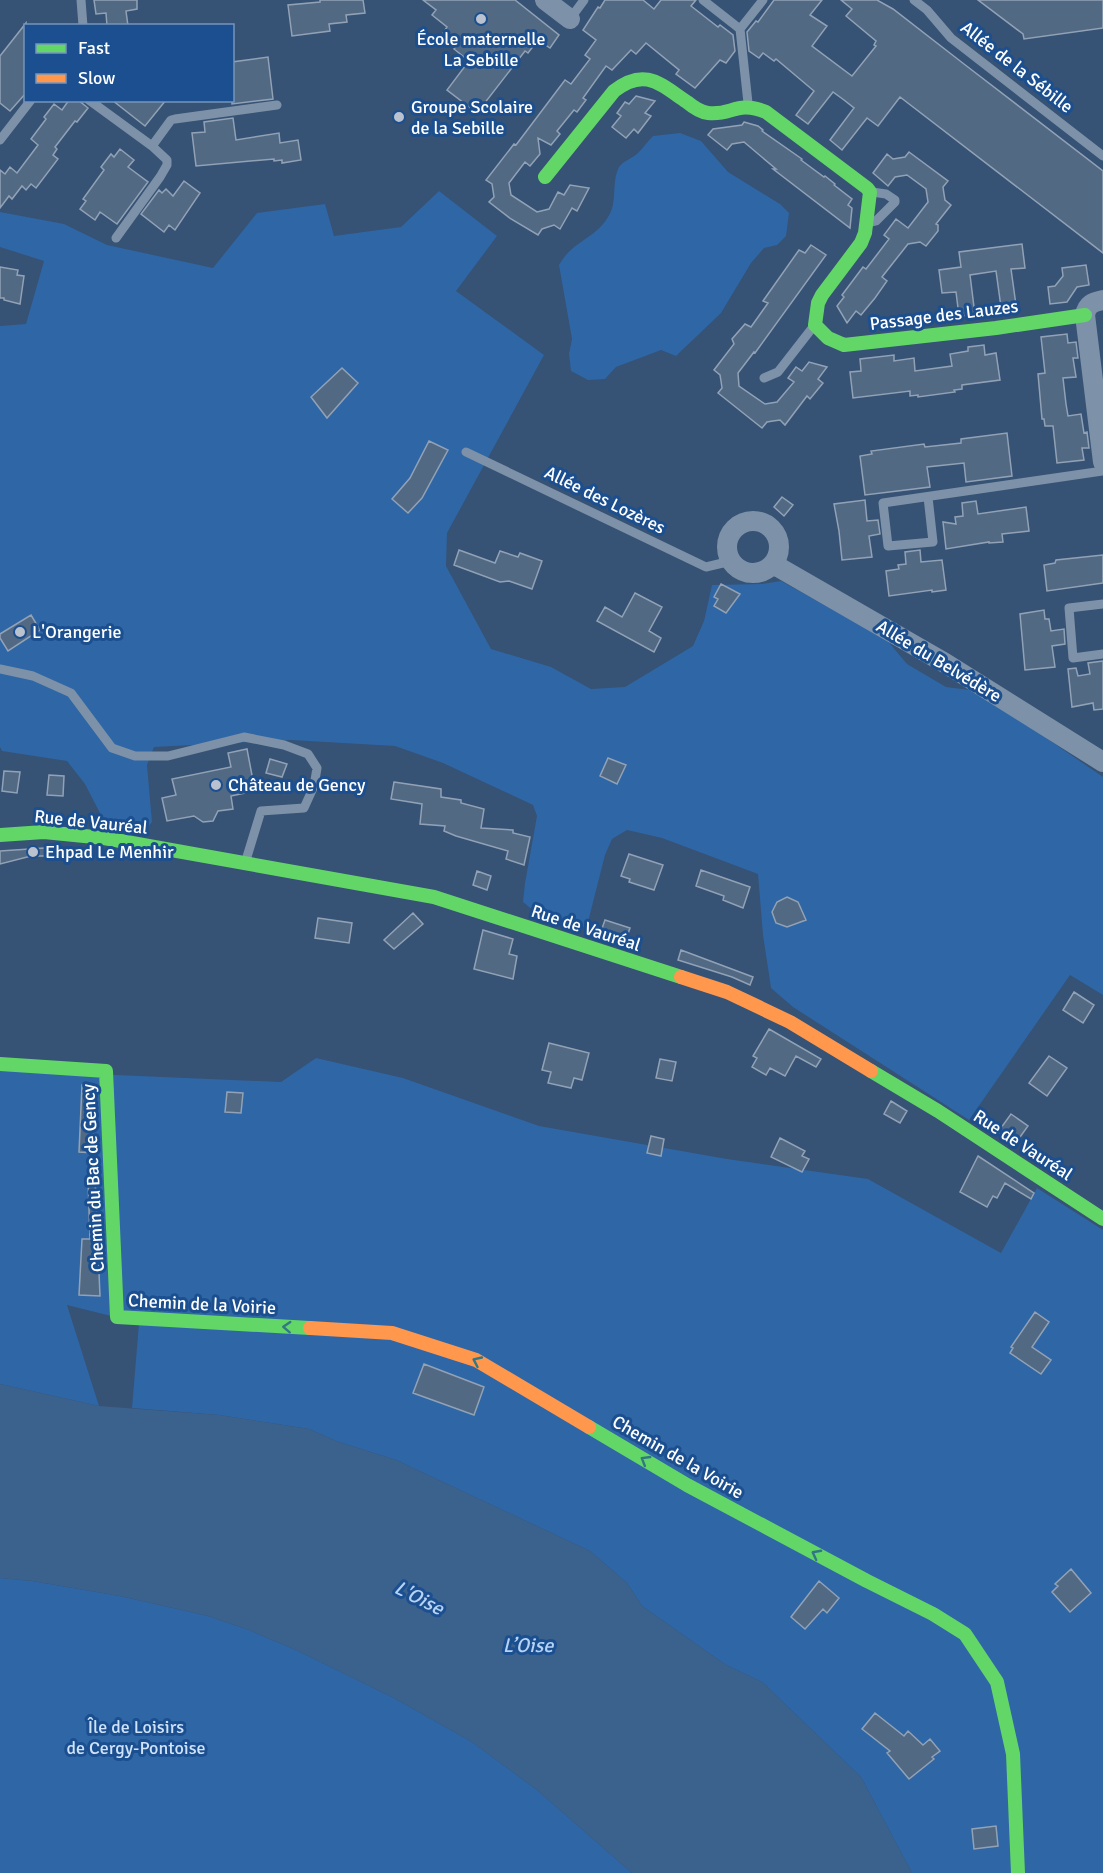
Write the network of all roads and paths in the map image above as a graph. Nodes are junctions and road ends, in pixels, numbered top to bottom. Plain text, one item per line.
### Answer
1 (81, 0) edge
2 (545, 0) edge
3 (584, 0) edge
4 (703, 0) edge
5 (763, 0) edge
6 (914, 0) edge
7 (570, 19) joint
8 (83, 24) edge
9 (740, 29) junction
10 (29, 102) edge
11 (92, 102) edge
12 (278, 105) dead end
13 (748, 106) junction
14 (0, 140) edge
15 (153, 146) junction
16 (1103, 156) edge
17 (545, 177) dead end
18 (870, 192) junction
19 (867, 221) junction
20 (117, 238) dead end
21 (1103, 300) edge
22 (1085, 315) junction
23 (814, 325) junction
24 (764, 378) dead end
25 (466, 452) dead end
26 (1103, 462) edge
27 (1103, 471) edge
28 (928, 497) junction
29 (731, 561) junction
30 (773, 564) junction
31 (1103, 604) edge
32 (1103, 654) edge
33 (0, 669) edge
34 (1103, 762) edge
35 (0, 835) edge
36 (245, 864) junction
37 (0, 1064) edge
38 (1103, 1219) edge
39 (117, 1317) joint
40 (1018, 1873) edge

1 - 8 lane
2 - 7 street
3 - 7 lane
4 - 9 lane
5 - 9 lane
6 - 16 lane, Allée de la Sébille
9 - 13 lane
10 - 14 lane
11 - 15 lane
12 - 15 lane
13 - 17 street
13 - 18 street
15 - 20 lane
18 - 19 street
18 - 19 lane
19 - 23 street
21 - 22 street
22 - 23 street, Passage des Lauzes
22 - 26 street
23 - 24 lane
25 - 29 lane, Allée des Lozères
27 - 28 lane
28 - 28 lane
29 - 30 street
29 - 30 street
30 - 34 street, Allée du Belvédère
31 - 32 lane
33 - 36 lane
35 - 36 street, Rue de Vauréal
36 - 38 street, Rue de Vauréal
37 - 39 street, Chemin du Bac de Gency
40 -> 39 street, Chemin de la Voirie

